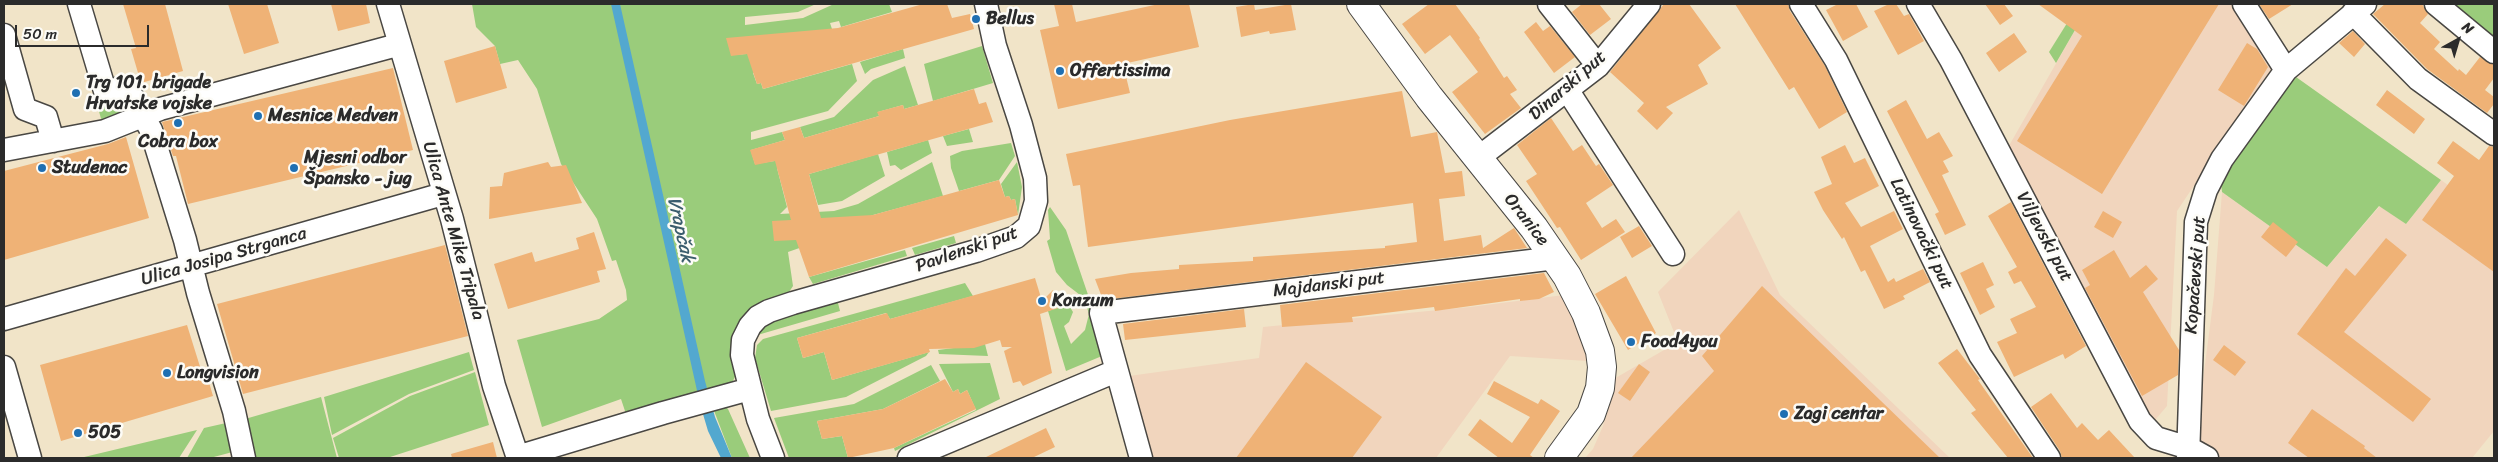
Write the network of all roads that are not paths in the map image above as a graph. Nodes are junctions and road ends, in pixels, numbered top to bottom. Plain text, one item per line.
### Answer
1 (79, 4) edge
2 (388, 4) edge
3 (986, 4) edge
4 (1362, 4) edge
5 (1549, 4) edge
6 (1650, 4) edge
7 (1801, 4) edge
8 (1918, 4) edge
9 (2244, 4) edge
10 (2436, 4) edge
11 (2359, 8) edge
12 (4, 34) edge
13 (390, 47) dead end
14 (2494, 52) edge
15 (1598, 66) junction
16 (2286, 70) junction
17 (1568, 91) junction
18 (143, 116) junction
19 (2494, 134) edge
20 (53, 141) junction
21 (4, 150) edge
22 (1478, 158) junction
23 (443, 194) junction
24 (1673, 254) dead end
25 (1556, 258) junction
26 (191, 266) junction
27 (4, 319) edge
28 (4, 367) edge
29 (1116, 371) junction
30 (750, 389) junction
31 (2195, 455) edge
32 (30, 458) edge
33 (244, 458) edge
34 (518, 458) edge
35 (773, 458) edge
36 (909, 458) edge
37 (1141, 458) edge
38 (1559, 458) edge
39 (2049, 458) edge

1 - 18 street
2 - 23 street, Ulica Ante Mike Tripala
3 - 30 street, Pavlenski put
4 - 22 main road, Oranice
5 - 15 street
6 - 15 street, Dinarski put
7 - 39 street, Latinovački put
8 - 31 street, Viljevski put
9 - 16 street
10 - 14 street
11 - 16 street, Kopačevski put
11 - 19 street
12 - 20 street
13 - 18 street
15 - 17 street, Dinarski put
16 - 31 street, Kopačevski put
17 - 22 street, Dinarski put
17 - 24 street
18 - 20 street
18 - 26 street
20 - 21 street
22 - 25 main road, Oranice
23 - 26 street, Ulica Josipa Strganca
23 - 34 street, Ulica Ante Mike Tripala
25 - 29 street, Majdanski put
25 - 38 main road, Oranice
26 - 27 street, Ulica Josipa Strganca
26 - 33 street
28 - 32 street
29 - 36 street
29 - 37 street
30 - 34 street
30 - 35 street, Pavlenski put

